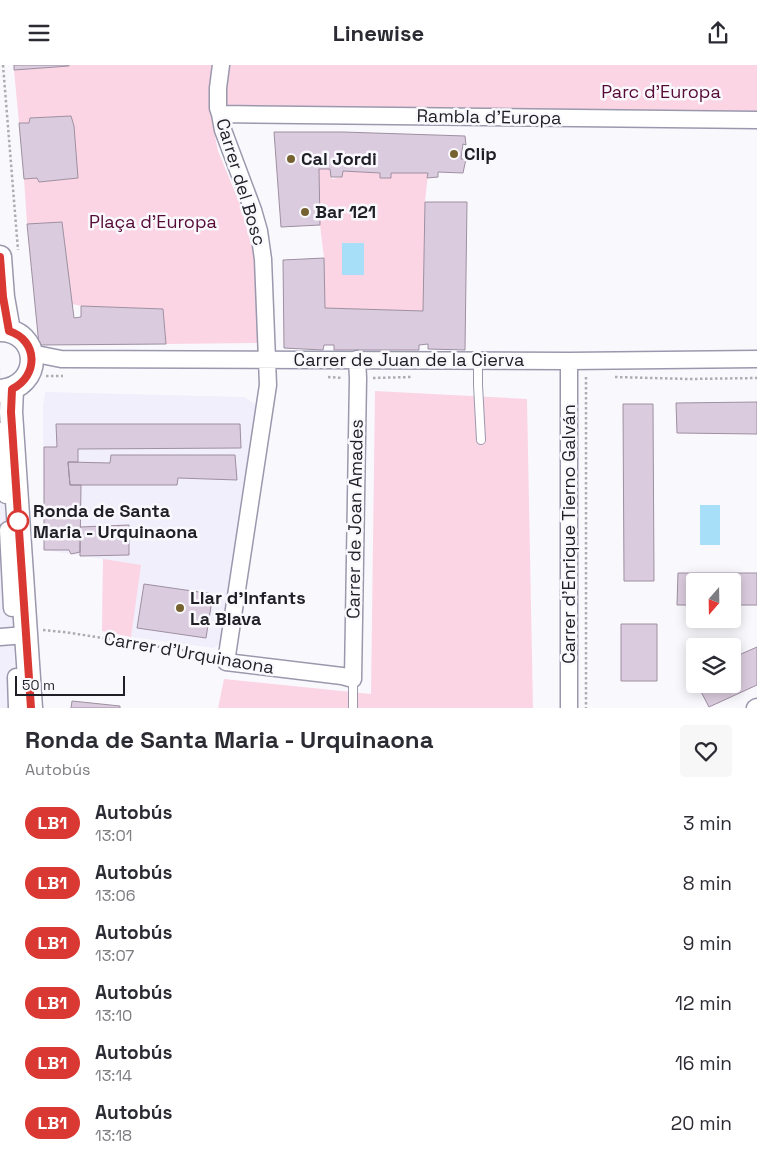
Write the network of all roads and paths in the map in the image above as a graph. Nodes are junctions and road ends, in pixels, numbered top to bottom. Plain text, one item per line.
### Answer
1 (3, 65) edge
2 (221, 65) edge
3 (220, 114) junction
4 (757, 120) edge
5 (9, 254) edge
6 (4, 330) edge
7 (31, 353) junction
8 (61, 359) junction
9 (268, 359) junction
10 (357, 359) junction
11 (757, 359) edge
12 (478, 360) junction
13 (569, 369) junction
14 (68, 375) dead end
15 (321, 377) dead end
16 (414, 377) dead end
17 (614, 377) dead end
18 (358, 378) junction
19 (757, 378) edge
20 (20, 384) edge
21 (0, 431) edge
22 (481, 440) dead end
23 (12, 607) dead end
24 (26, 635) junction
25 (0, 637) edge
26 (226, 662) junction
27 (16, 677) dead end
28 (353, 679) junction
29 (17, 708) edge
30 (31, 708) edge
31 (353, 708) edge
32 (569, 708) edge
33 (586, 708) edge

1 - 5 path
2 - 3 street, Carrer del Bosc
3 - 4 street, Rambla d'Europa
3 - 9 street, Carrer del Bosc
5 - 6 street
6 - 7 street
7 - 8 street, Carrer de Juan de la Cierva
7 - 20 street
8 - 9 street, Carrer de Juan de la Cierva
8 - 20 street, Carrer de Juan de la Cierva
9 - 10 street, Carrer de Juan de la Cierva
9 - 26 street, Carrer del Bosc
10 - 12 street, Carrer de Juan de la Cierva
10 - 18 street, Carrer de Joan Amades
11 - 13 street, Carrer de Juan de la Cierva
12 - 13 street, Carrer de Juan de la Cierva
12 - 22 lane
13 - 32 street, Carrer d'Enrique Tierno Galván
13 - 33 path
14 - 20 path
15 - 18 path
16 - 18 path
17 - 19 path
18 - 28 street, Carrer de Joan Amades
20 - 24 street
21 - 23 street
24 - 25 street
24 - 26 path, Carrer d'Urquinaona
24 - 30 street
26 - 28 street, Carrer d'Urquinaona
27 - 29 street
28 - 31 lane

